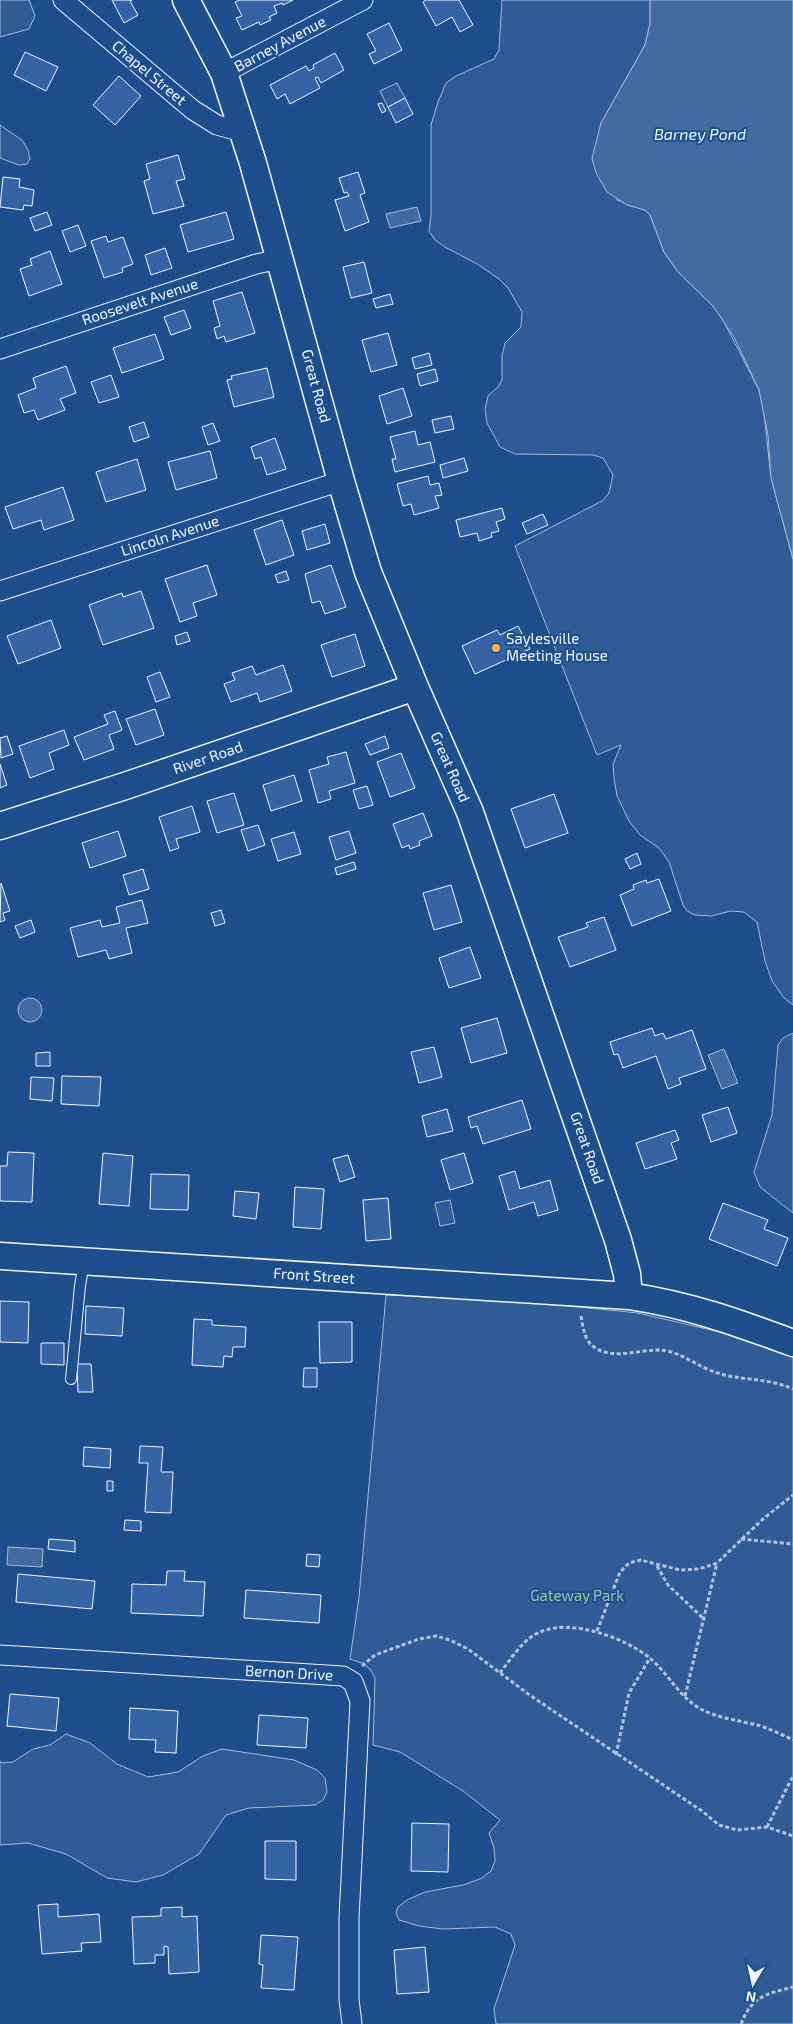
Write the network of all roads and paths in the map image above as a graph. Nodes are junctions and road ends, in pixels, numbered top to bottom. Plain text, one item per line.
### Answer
1 (63, 0) edge
2 (186, 0) edge
3 (363, 0) edge
4 (224, 73) junction
5 (242, 132) junction
6 (281, 259) junction
7 (0, 349) edge
8 (341, 481) junction
9 (0, 590) edge
10 (415, 687) junction
11 (0, 826) edge
12 (0, 1256) edge
13 (84, 1261) junction
14 (580, 1293) junction
15 (629, 1296) junction
16 (793, 1343) edge
17 (71, 1379) dead end
18 (793, 1389) edge
19 (793, 1495) edge
20 (740, 1539) junction
21 (793, 1544) edge
22 (717, 1563) junction
23 (656, 1566) junction
24 (705, 1620) junction
25 (597, 1631) junction
26 (0, 1655) edge
27 (650, 1658) junction
28 (500, 1673) junction
29 (353, 1682) junction
30 (685, 1697) junction
31 (793, 1740) edge
32 (616, 1755) junction
33 (793, 1776) edge
34 (766, 1827) junction
35 (793, 1836) edge
36 (793, 1987) edge
37 (352, 2024) edge
38 (740, 2024) edge

1 - 5 street, Chapel Street
2 - 4 main road, Great Road
3 - 4 street, Barney Avenue
4 - 5 main road, Great Road
5 - 6 main road, Great Road
6 - 7 street, Roosevelt Avenue
6 - 8 main road, Great Road
8 - 9 street, Lincoln Avenue
8 - 10 main road, Great Road
10 - 11 main road, River Road
10 - 15 main road, Great Road
12 - 13 main road, Front Street
13 - 14 main road, Front Street
13 - 17 lane
14 - 15 main road, Front Street
14 - 18 path
15 - 16 main road
19 - 20 path
20 - 21 path
20 - 22 path
22 - 23 path
22 - 24 path
23 - 24 path
23 - 25 path
24 - 30 path
25 - 27 path
25 - 28 path
26 - 29 street, Bernon Drive
27 - 30 path
27 - 32 path
28 - 29 path
28 - 32 path
29 - 37 street, Bernon Drive
30 - 31 path
32 - 34 path
33 - 34 path
34 - 35 path
36 - 38 path

